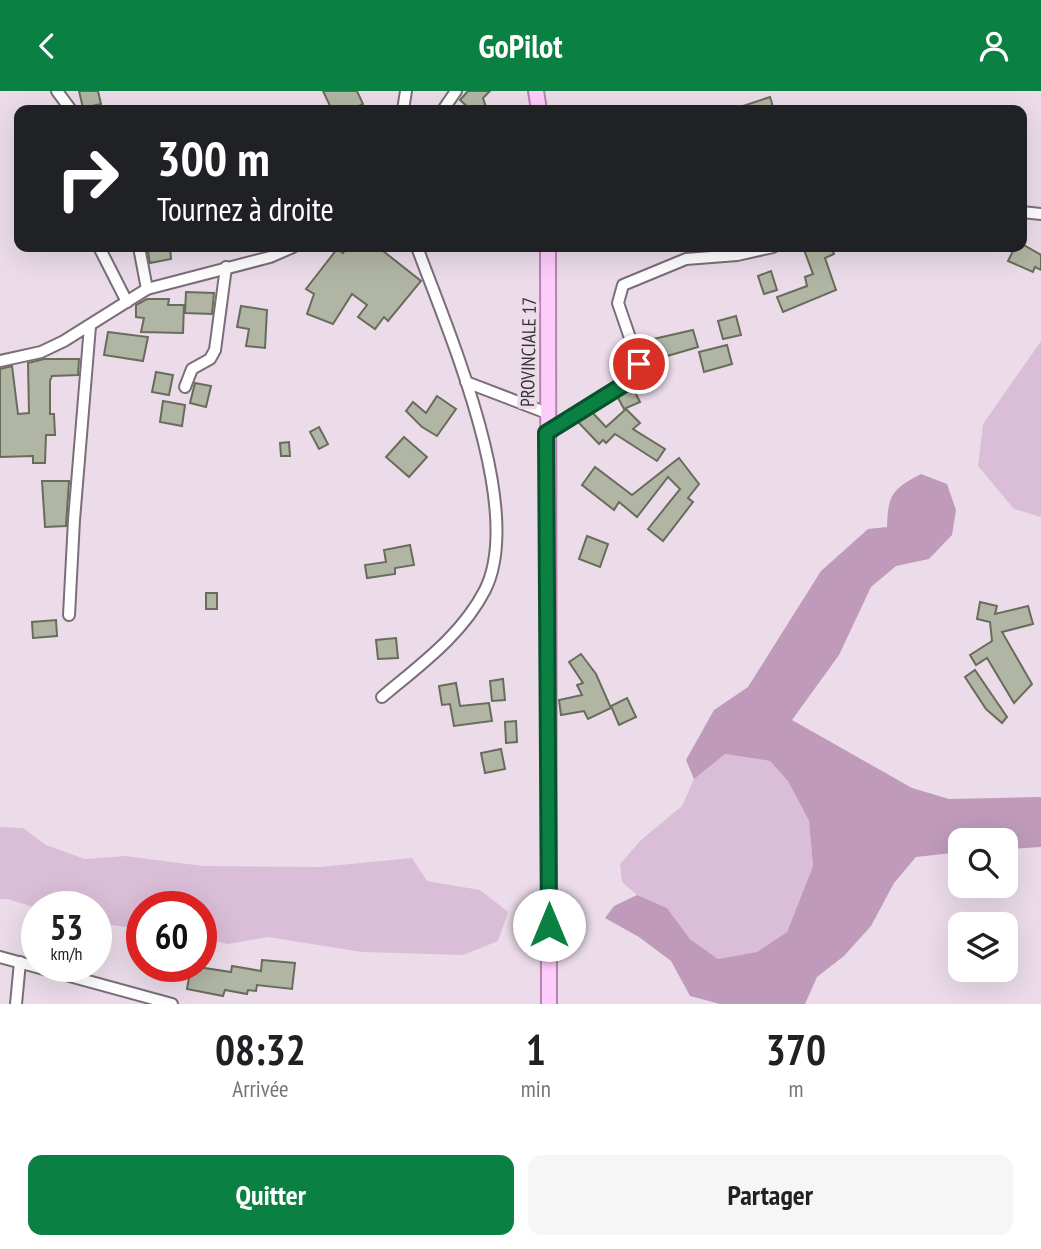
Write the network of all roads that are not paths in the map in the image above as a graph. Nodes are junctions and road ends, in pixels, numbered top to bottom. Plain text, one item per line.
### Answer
1 (102, 252) edge
2 (140, 252) edge
3 (282, 252) edge
4 (419, 252) edge
5 (548, 252) edge
6 (750, 252) edge
7 (226, 267) junction
8 (147, 289) junction
9 (127, 302) junction
10 (90, 326) junction
11 (0, 361) edge
12 (466, 382) junction
13 (186, 387) dead end
14 (547, 412) junction
15 (546, 433) junction
16 (69, 615) dead end
17 (382, 697) dead end
18 (0, 957) edge
19 (20, 962) junction
20 (16, 1004) edge
21 (172, 1004) edge
22 (549, 1004) edge

1 - 9 street
2 - 8 street
3 - 7 street
4 - 12 street
5 - 14 main road, PROVINCIALE 17
6 - 15 street
7 - 8 street
7 - 13 street
8 - 9 street
9 - 10 street
10 - 11 street
10 - 16 street
12 - 14 street
12 - 17 street
14 - 15 main road, PROVINCIALE 17
15 - 22 main road, PROVINCIALE 17
18 - 19 street
19 - 20 street
19 - 21 street

